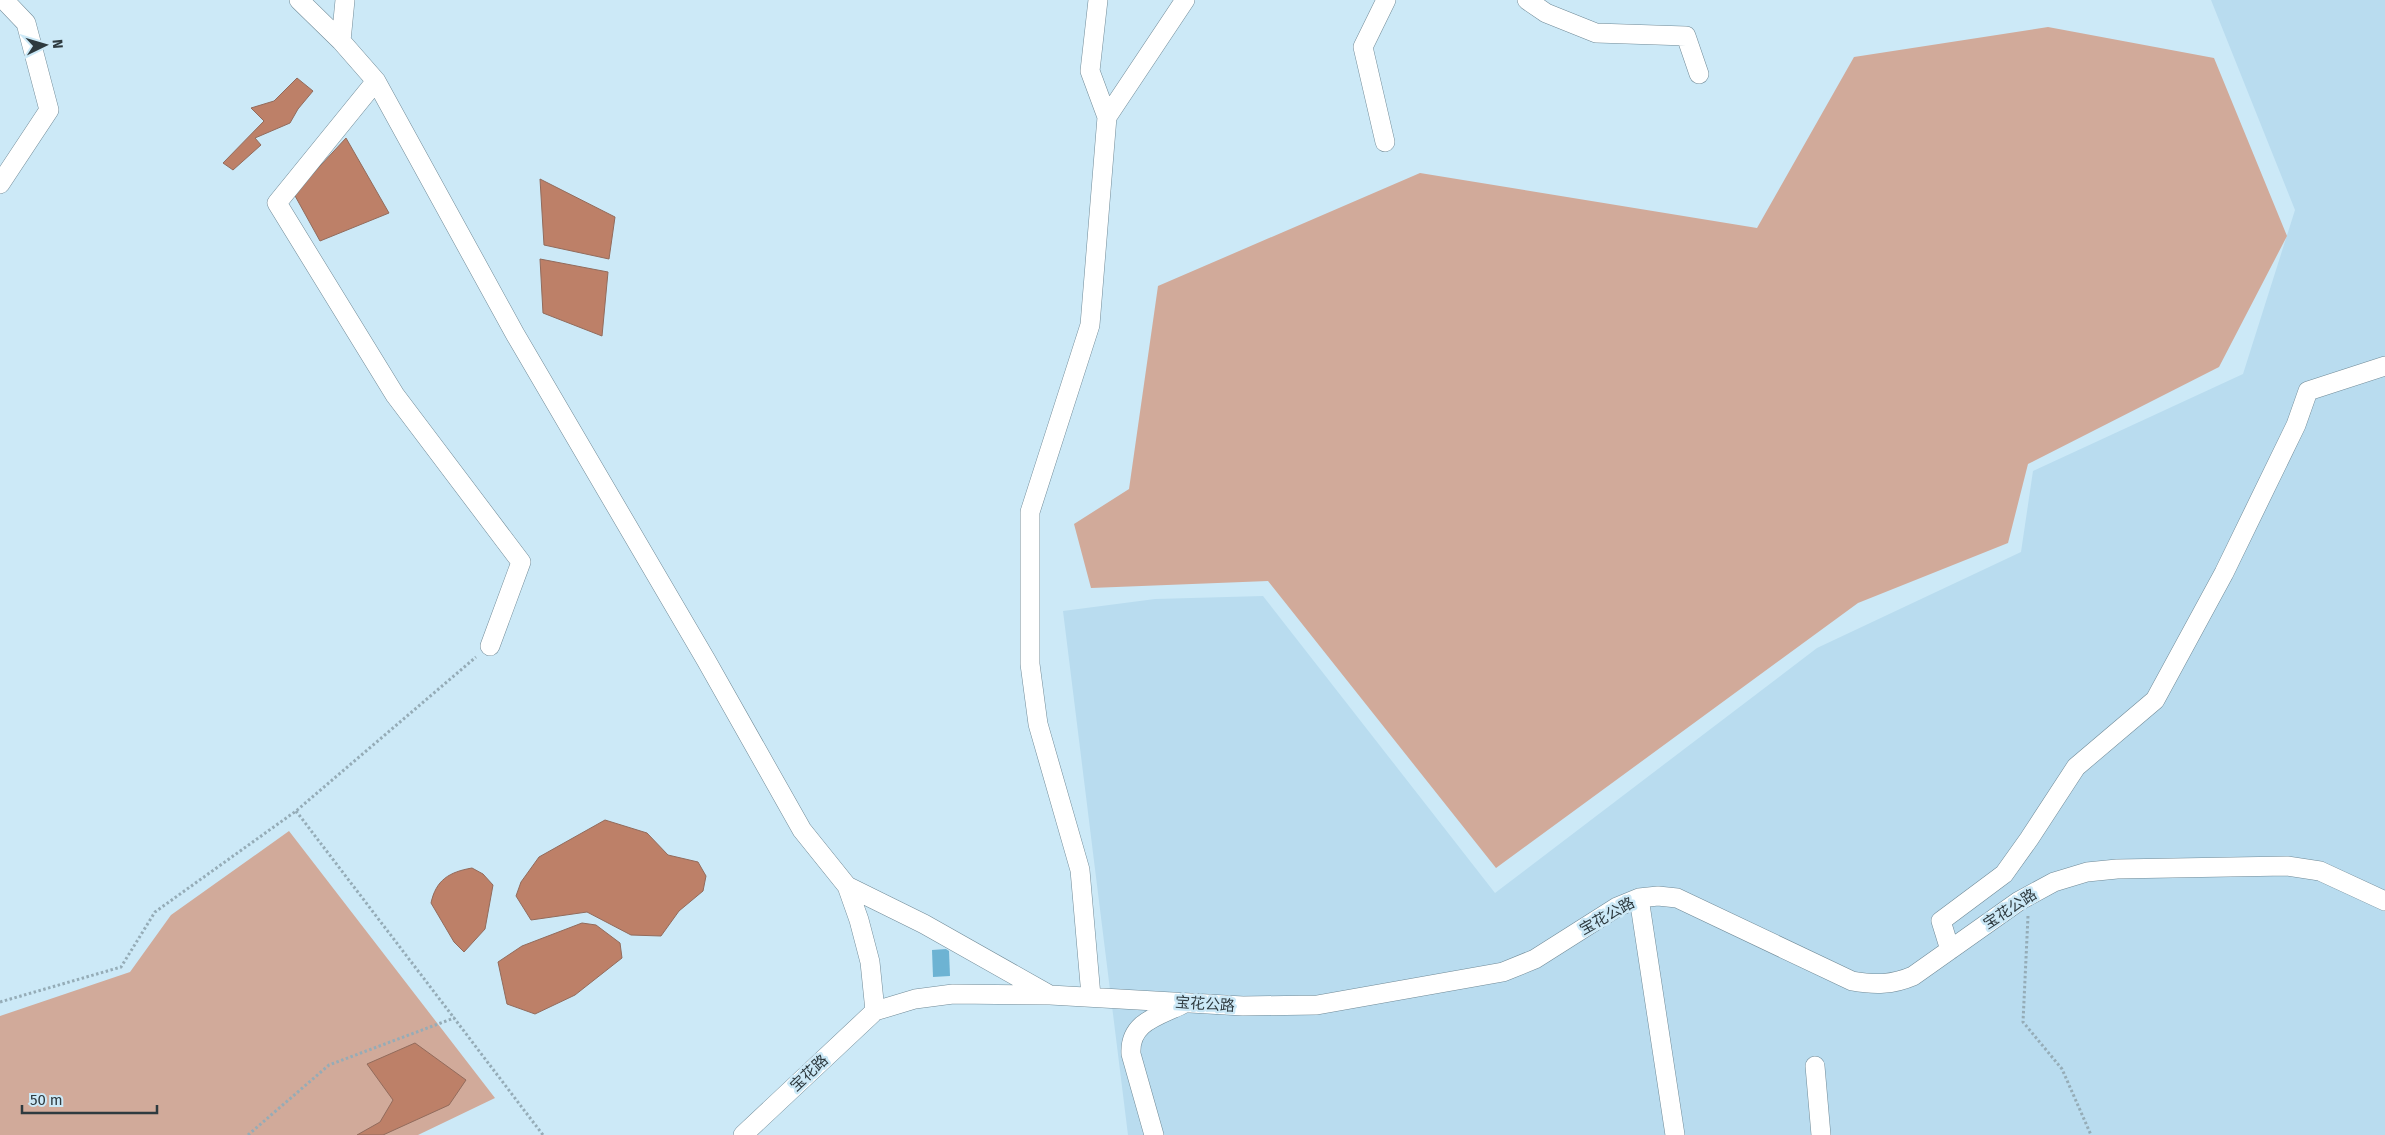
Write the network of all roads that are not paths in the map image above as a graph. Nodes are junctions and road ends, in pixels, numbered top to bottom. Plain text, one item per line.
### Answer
1 (4, 0) edge
2 (300, 0) edge
3 (345, 0) edge
4 (1098, 0) edge
5 (1185, 0) edge
6 (1386, 0) edge
7 (1527, 0) edge
8 (341, 41) junction
9 (1699, 74) dead end
10 (376, 81) junction
11 (1107, 117) junction
12 (1385, 142) dead end
13 (0, 184) edge
14 (2385, 366) edge
15 (490, 646) road end
16 (847, 886) junction
17 (1639, 898) junction
18 (2385, 902) edge
19 (1950, 950) junction
20 (1050, 995) junction
21 (1091, 996) junction
22 (1185, 1003) junction
23 (876, 1011) junction
24 (1815, 1066) dead end
25 (743, 1135) edge
26 (1154, 1135) edge
27 (1675, 1135) edge
28 (1821, 1135) edge

1 - 13 street
2 - 8 street
3 - 8 street
4 - 11 street
5 - 11 street
6 - 12 street
7 - 9 street
8 - 10 street
10 - 15 street
10 - 16 street
11 - 21 street
14 - 19 street
16 - 20 street
16 - 23 street
17 - 19 street, 宝花公路
17 - 22 street, 宝花公路
17 - 27 street
18 - 19 street, 宝花公路
20 - 21 street, 宝花公路
20 - 23 street, 宝花公路
21 - 22 street, 宝花公路
22 - 26 street
23 - 25 street, 宝花路
24 - 28 street

